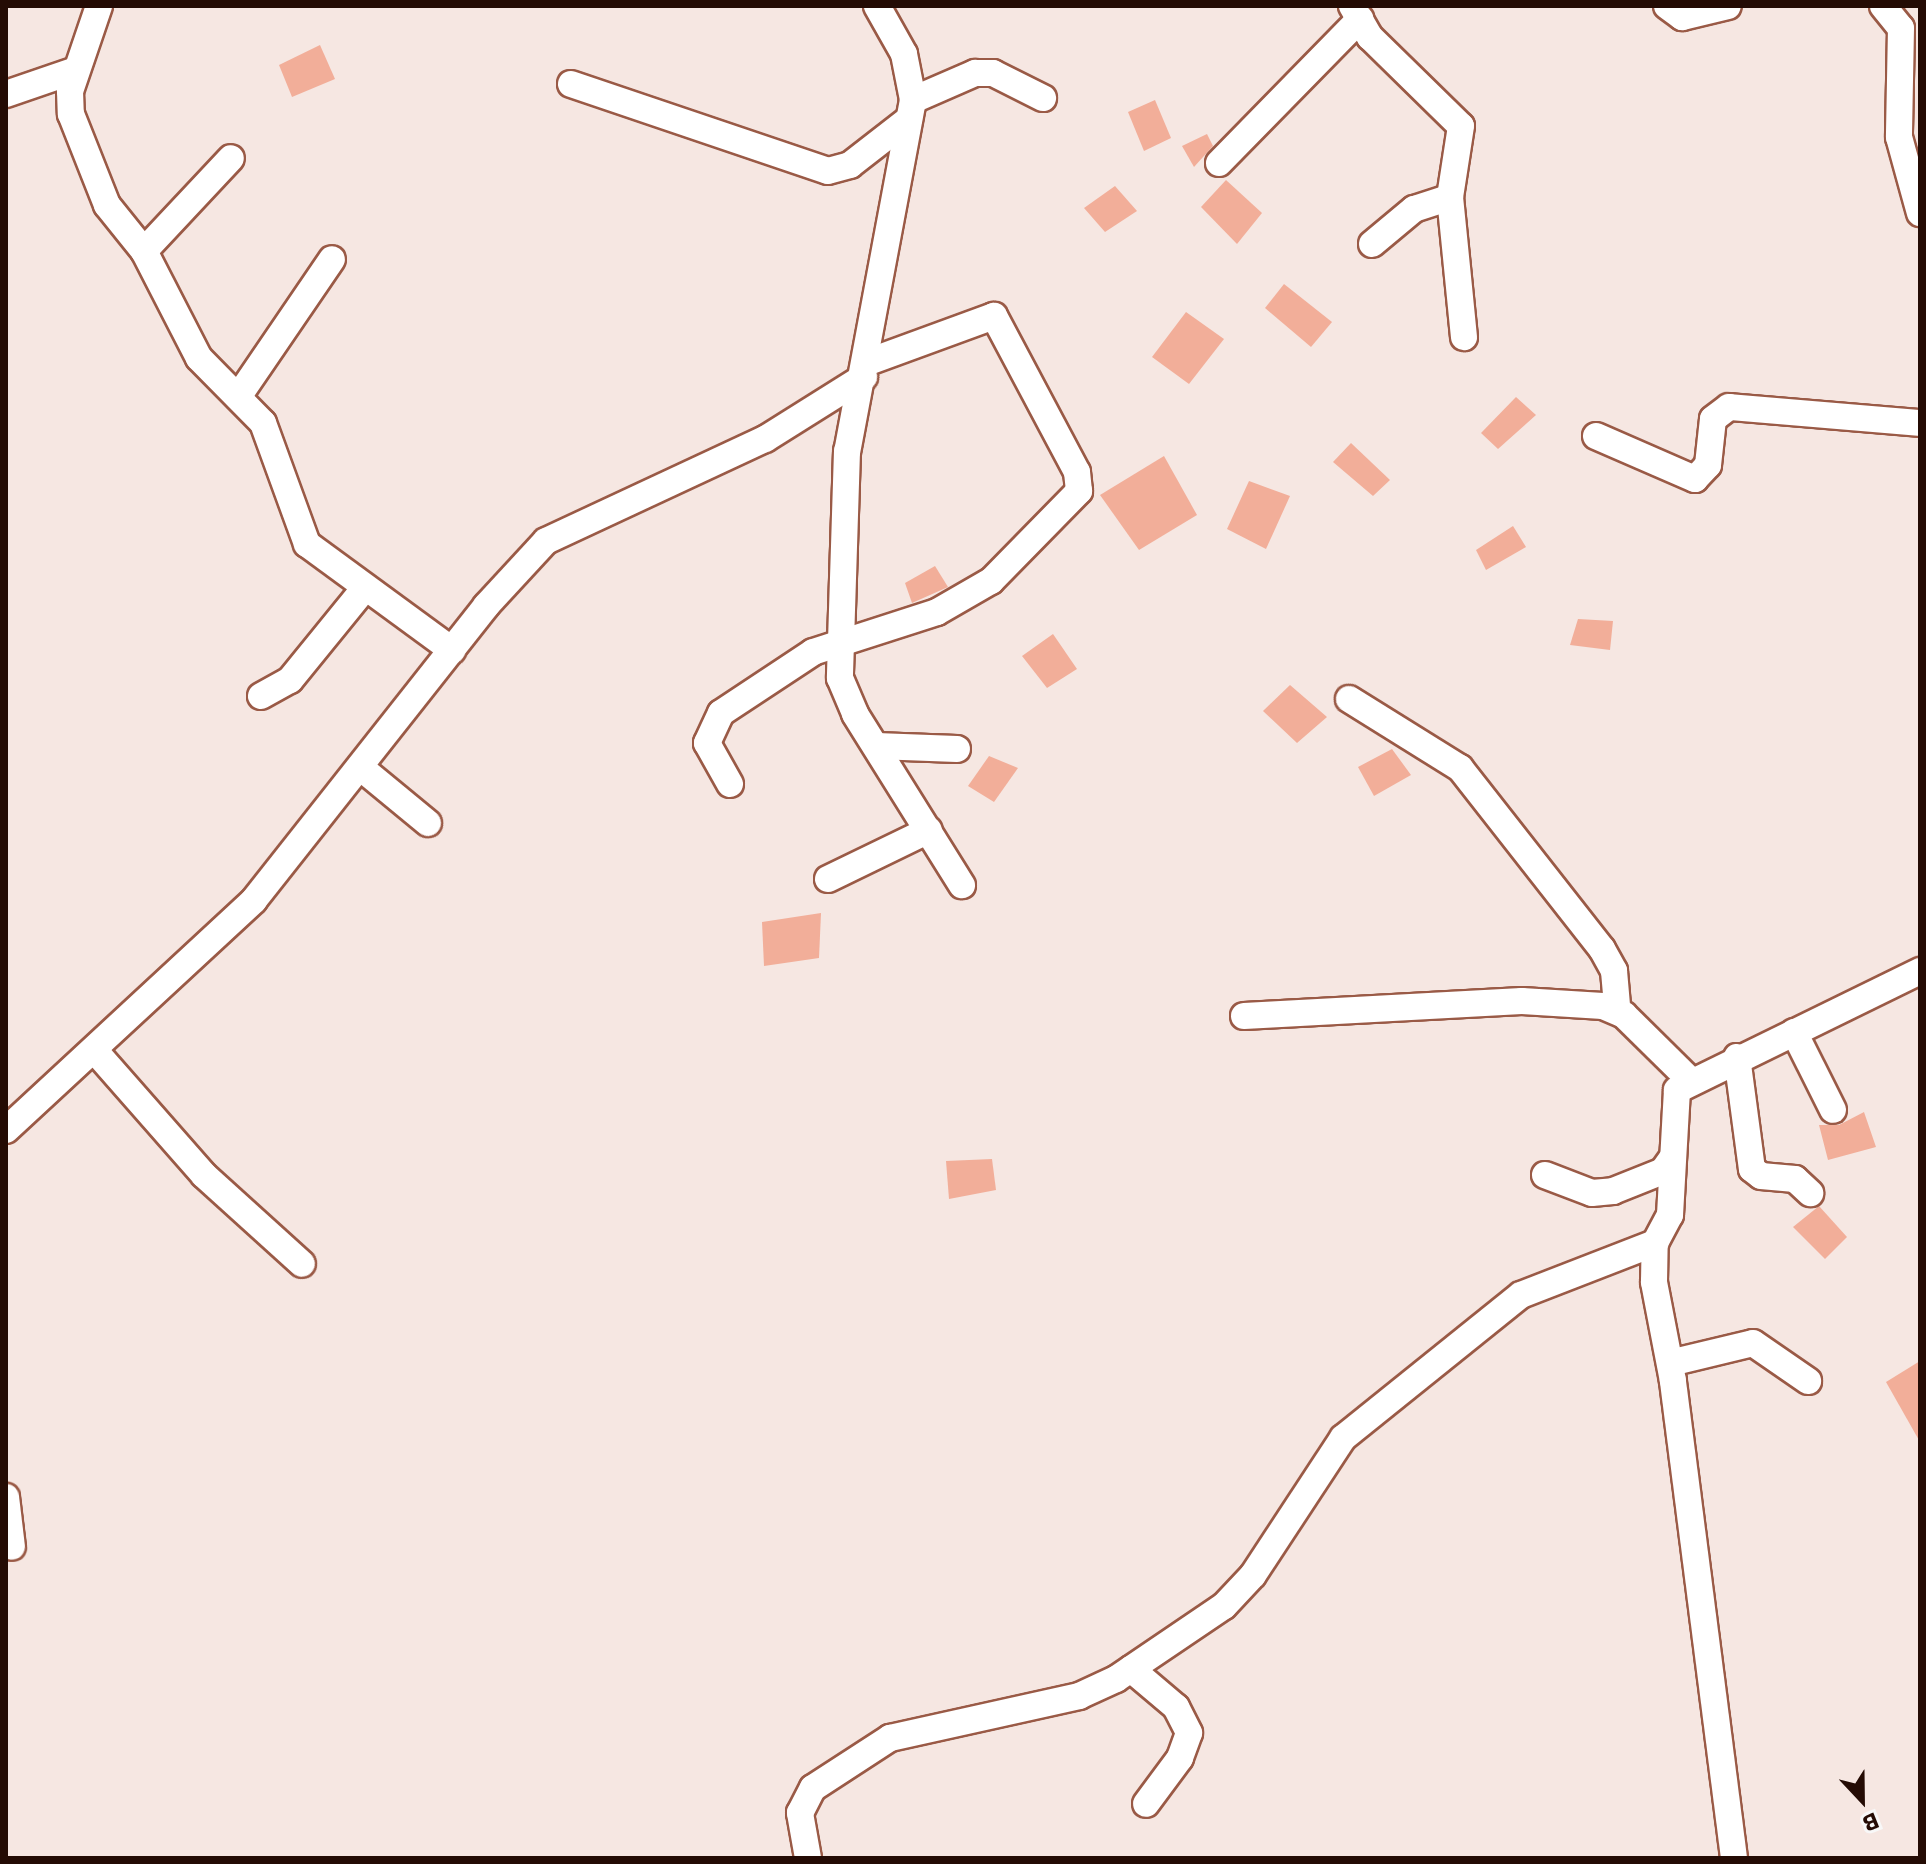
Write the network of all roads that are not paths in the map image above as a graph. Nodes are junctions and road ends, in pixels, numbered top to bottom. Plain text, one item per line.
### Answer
1 (99, 6) edge
2 (877, 6) edge
3 (1667, 6) edge
4 (1728, 6) edge
5 (1883, 6) edge
6 (1356, 13) edge
7 (1911, 37) edge
8 (76, 70) junction
9 (571, 84) dead end
10 (6, 94) edge
11 (1043, 98) dead end
12 (911, 110) junction
13 (231, 158) dead end
14 (1219, 163) dead end
15 (1450, 197) junction
16 (1918, 200) edge
17 (1372, 244) dead end
18 (144, 251) junction
19 (332, 259) dead end
20 (1464, 337) dead end
21 (866, 369) junction
22 (240, 394) junction
23 (1920, 423) edge
24 (1596, 436) dead end
25 (364, 589) junction
26 (837, 644) junction
27 (452, 650) junction
28 (261, 696) dead end
29 (1349, 699) dead end
30 (876, 746) junction
31 (957, 749) dead end
32 (360, 767) junction
33 (730, 784) dead end
34 (428, 823) dead end
35 (929, 830) junction
36 (828, 879) dead end
37 (962, 885) dead end
38 (1920, 971) edge
39 (1617, 1009) junction
40 (1244, 1016) dead end
41 (1794, 1032) junction
42 (96, 1052) junction
43 (1737, 1057) junction
44 (1689, 1079) junction
45 (1833, 1110) dead end
46 (6, 1130) edge
47 (1672, 1158) junction
48 (1545, 1175) dead end
49 (1810, 1193) dead end
50 (1655, 1243) junction
51 (302, 1264) dead end
52 (1670, 1363) junction
53 (1808, 1381) dead end
54 (6, 1497) edge
55 (12, 1547) dead end
56 (1131, 1669) junction
57 (1146, 1804) dead end
58 (808, 1858) edge
59 (1734, 1858) edge

1 - 8 street
2 - 12 street
3 - 4 street
5 - 7 street
6 - 14 street
6 - 15 street
7 - 16 street
8 - 10 street
8 - 18 street
9 - 12 street
11 - 12 street
12 - 21 street
13 - 18 street
15 - 17 street
15 - 20 street
18 - 22 street
19 - 22 street
21 - 26 street
21 - 26 street
21 - 27 street
22 - 25 street
23 - 24 street
25 - 27 street
25 - 28 street
26 - 30 street
26 - 33 street
27 - 32 street
29 - 39 street
30 - 31 street
30 - 35 street
32 - 34 street
32 - 42 street
35 - 36 street
35 - 37 street
38 - 41 street
39 - 40 street
39 - 44 street
41 - 43 street
41 - 45 street
42 - 46 street
42 - 51 street
43 - 44 street
43 - 49 street
44 - 47 street
47 - 48 street
47 - 50 street
50 - 52 street
50 - 56 street
52 - 53 street
52 - 59 street
54 - 55 street
56 - 57 street
56 - 58 street

